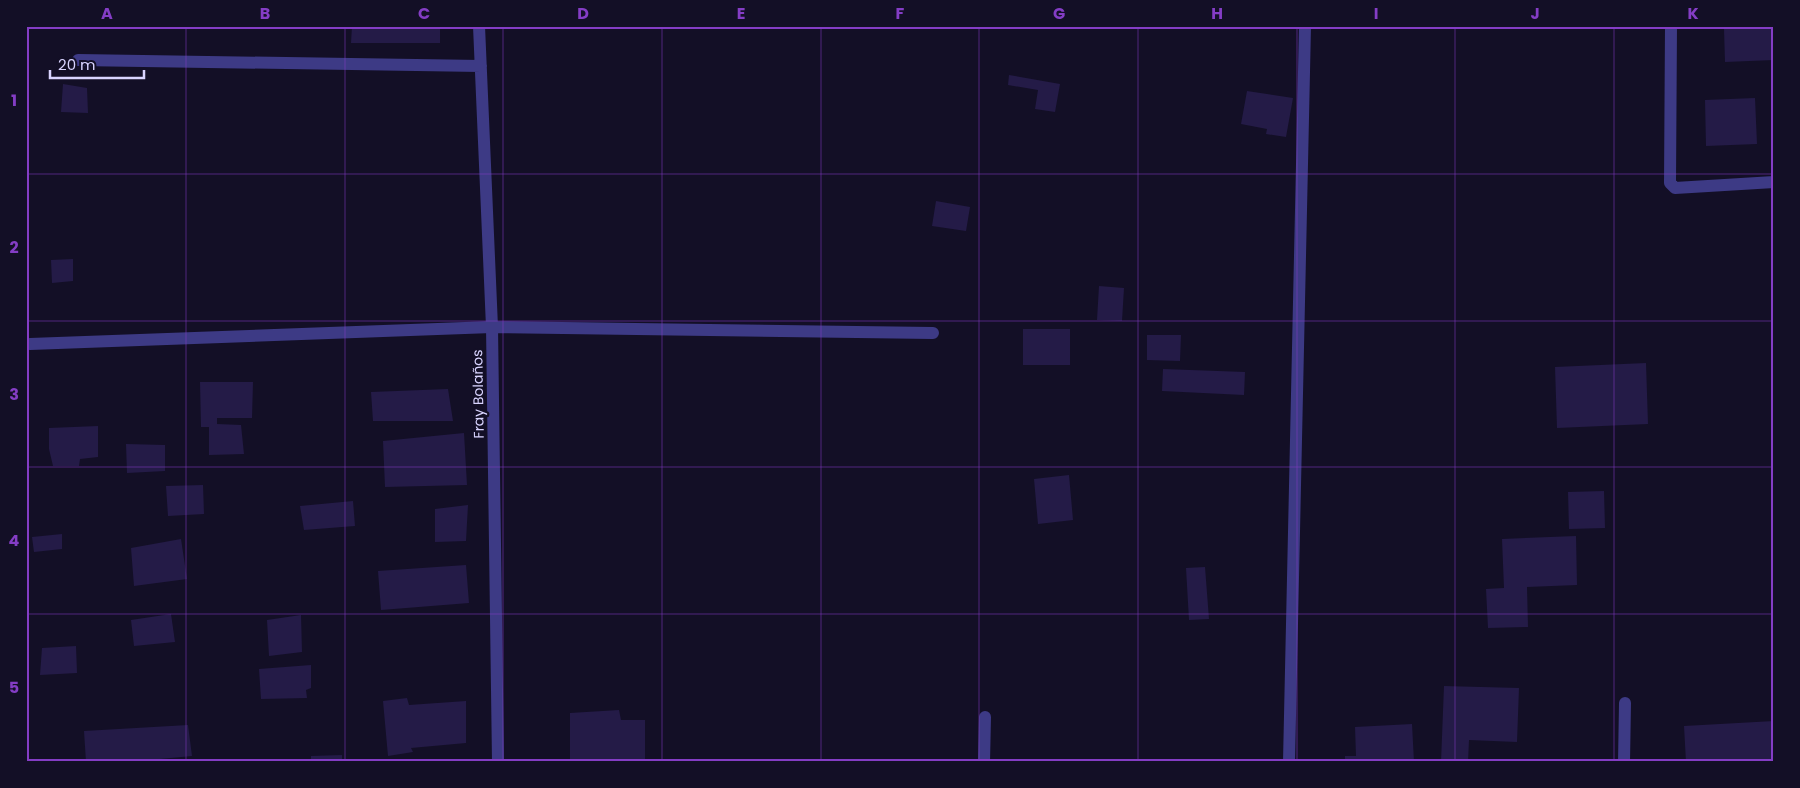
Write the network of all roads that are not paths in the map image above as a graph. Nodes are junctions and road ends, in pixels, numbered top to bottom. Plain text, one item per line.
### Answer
1 (479, 26) edge
2 (1305, 26) edge
3 (1671, 26) edge
4 (78, 60) dead end
5 (481, 66) junction
6 (1774, 182) edge
7 (492, 328) junction
8 (933, 333) dead end
9 (30, 344) dead end
10 (1625, 703) dead end
11 (984, 717) dead end
12 (498, 762) edge
13 (984, 762) edge
14 (1289, 762) edge
15 (1624, 762) edge

1 - 5 street, Fray Bolaños
2 - 14 street
3 - 6 street
4 - 5 street
5 - 7 street, Fray Bolaños
7 - 8 street
7 - 9 street
7 - 12 street, Fray Bolaños
10 - 15 street
11 - 13 street

